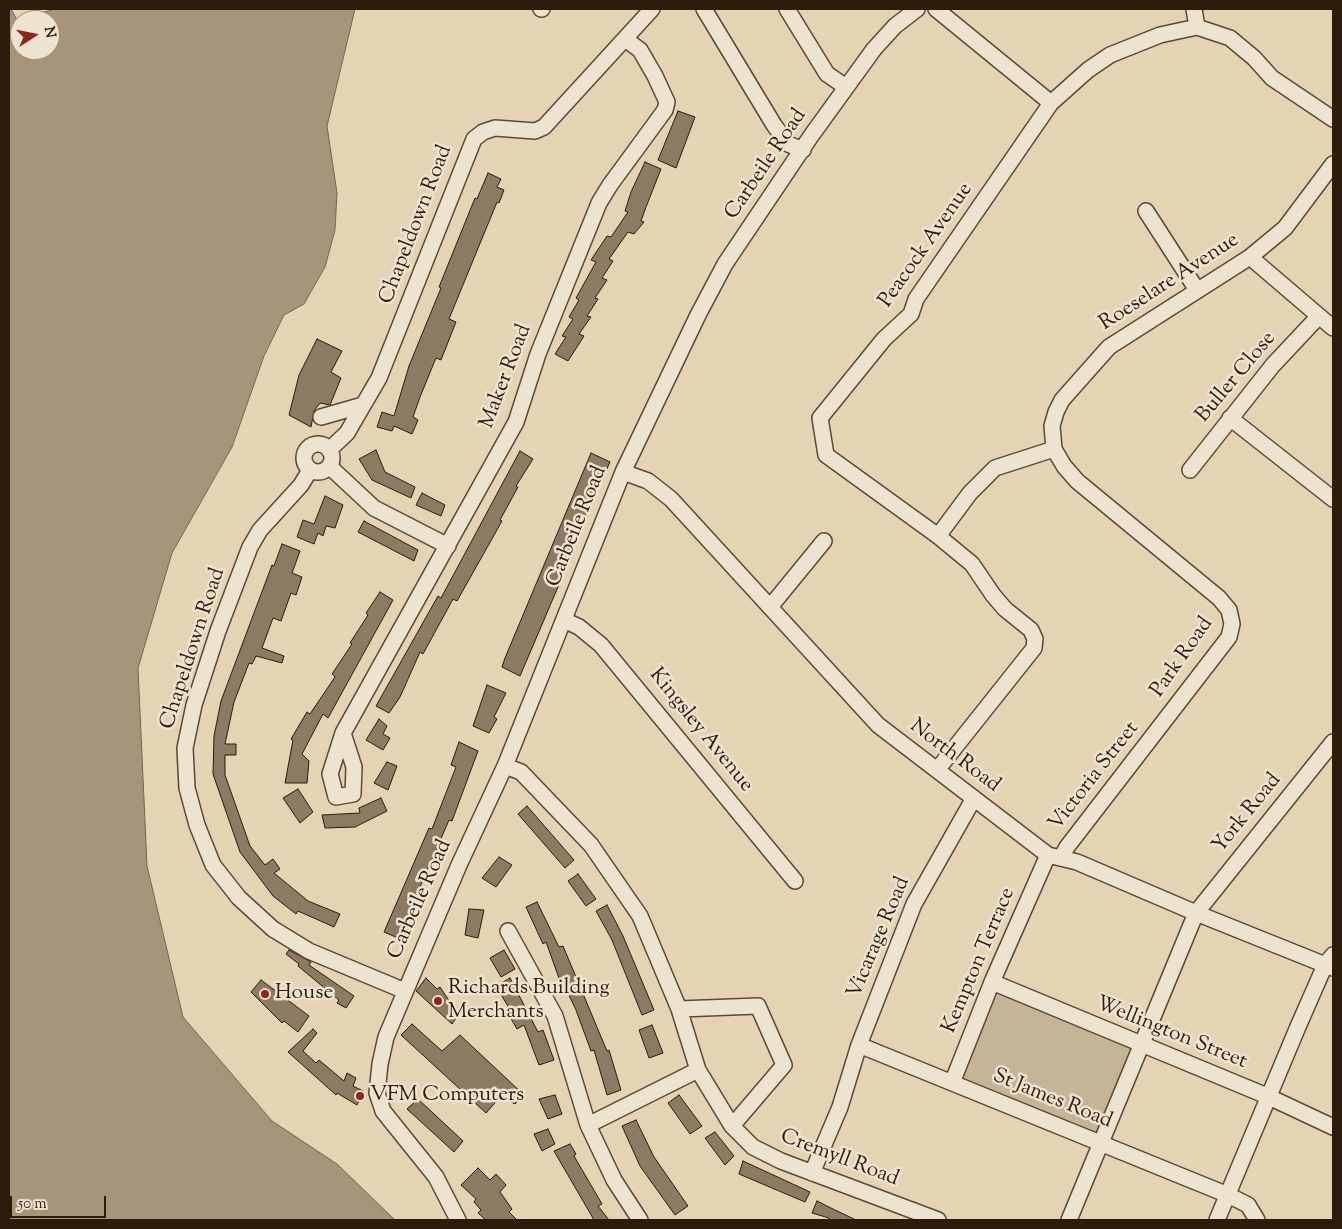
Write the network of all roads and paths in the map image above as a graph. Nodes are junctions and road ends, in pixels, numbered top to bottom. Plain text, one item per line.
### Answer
1 (652, 9) edge
2 (704, 9) edge
3 (787, 9) edge
4 (917, 9) edge
5 (936, 9) edge
6 (1194, 9) edge
7 (1197, 27) junction
8 (625, 38) junction
9 (846, 87) junction
10 (1051, 103) junction
11 (1333, 119) edge
12 (803, 150) junction
13 (1333, 164) edge
14 (1146, 211) dead end
15 (1250, 257) junction
16 (1197, 290) junction
17 (1319, 316) junction
18 (1333, 328) edge
19 (363, 405) junction
20 (321, 417) dead end
21 (1230, 418) junction
22 (1054, 449) junction
23 (329, 450) junction
24 (329, 466) junction
25 (310, 470) junction
26 (1190, 470) dead end
27 (623, 472) junction
28 (1333, 499) edge
29 (938, 536) junction
30 (824, 541) dead end
31 (448, 546) junction
32 (770, 607) junction
33 (564, 620) junction
34 (1164, 723) joint
35 (342, 732) dead end
36 (1333, 742) edge
37 (505, 766) junction
38 (937, 770) junction
39 (974, 798) junction
40 (1055, 857) junction
41 (795, 881) dead end
42 (1196, 914) junction
43 (508, 932) dead end
44 (1331, 963) edge
45 (992, 982) junction
46 (405, 991) junction
47 (679, 1009) junction
48 (859, 1045) junction
49 (1141, 1045) junction
50 (698, 1070) junction
51 (952, 1083) junction
52 (1267, 1096) junction
53 (588, 1125) junction
54 (732, 1126) junction
55 (1333, 1126) edge
56 (1101, 1142) junction
57 (812, 1173) junction
58 (1228, 1194) junction
59 (458, 1220) edge
60 (640, 1220) edge
61 (938, 1220) edge
62 (1069, 1220) edge
63 (1217, 1220) edge
64 (1257, 1220) edge

1 - 8 street, Chapeldown Road
2 - 12 street
3 - 9 street
4 - 9 street, Carbeile Road
5 - 10 street
6 - 7 street
7 - 10 street, Peacock Avenue
7 - 11 street
8 - 19 street, Chapeldown Road
8 - 31 street, Maker Road
9 - 12 street, Carbeile Road
10 - 29 street, Peacock Avenue
12 - 27 street, Carbeile Road
13 - 15 street, Roeselare Avenue
14 - 16 street
15 - 16 street, Roeselare Avenue
15 - 17 street
16 - 22 street, Roeselare Avenue
17 - 18 street
17 - 21 street, Buller Close
19 - 20 street
19 - 23 street, Chapeldown Road
21 - 26 street, Buller Close
21 - 28 street
22 - 29 street
22 - 34 street, Park Road
23 - 24 street
23 - 25 street
24 - 25 street
24 - 31 street
25 - 46 street, Chapeldown Road
27 - 32 street, North Road
27 - 33 street, Carbeile Road
29 - 38 street, Peacock Avenue
30 - 32 street
31 - 35 street, Maker Road
32 - 38 street, North Road
33 - 37 street, Carbeile Road
33 - 41 street, Kingsley Avenue
34 - 40 street, Victoria Street
36 - 42 street, York Road
37 - 46 street, Carbeile Road
37 - 47 street, Cremyll Road
38 - 39 street, North Road
39 - 40 street, North Road
39 - 48 street, Vicarage Road
40 - 42 street, North Road
40 - 45 street, Kempton Terrace
42 - 44 street, North Road
42 - 49 street, York Road
43 - 53 street
44 - 52 street
45 - 49 street, Wellington Street
45 - 51 street, Kempton Terrace
46 - 59 street, Carbeile Road
47 - 50 street, Cremyll Road
47 - 54 street
48 - 51 street, St James Road
48 - 57 street, Vicarage Road
49 - 52 street, Wellington Street
49 - 56 street, York Road
50 - 53 street
50 - 54 street, Cremyll Road
51 - 56 street, St James Road
52 - 55 street, Wellington Street
52 - 58 street
53 - 60 street
54 - 57 street, Cremyll Road
56 - 58 street, St James Road
56 - 62 street, York Road
57 - 61 street, Cremyll Road
58 - 63 street
58 - 64 street, St James Road

